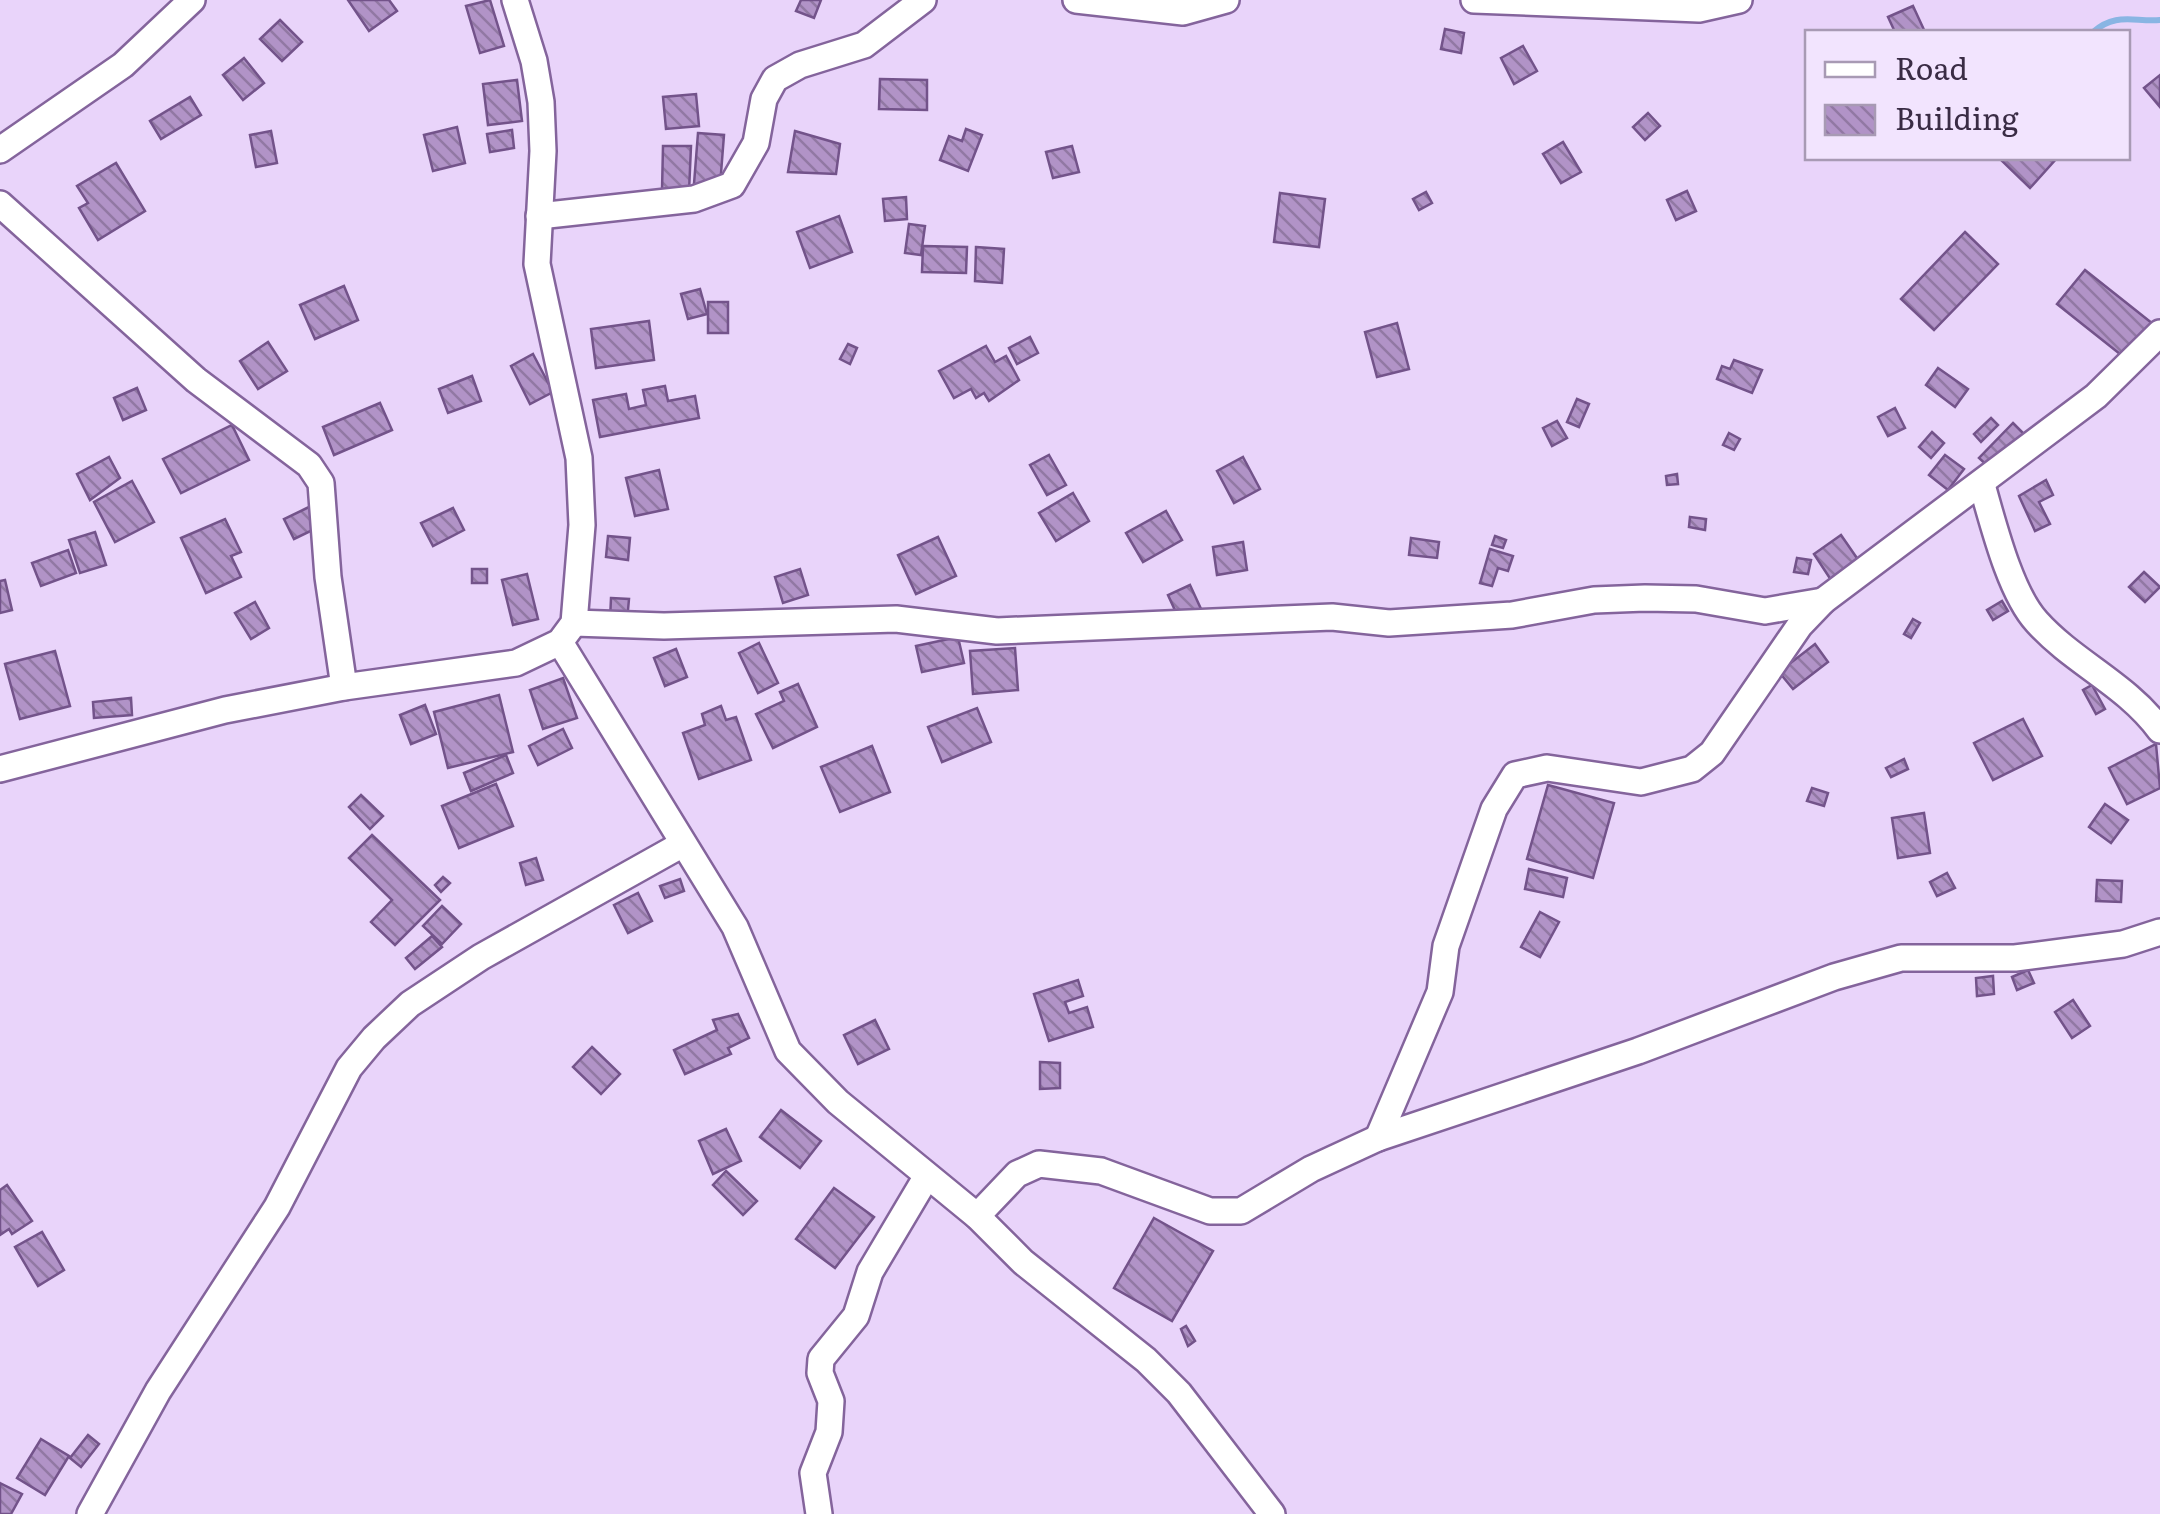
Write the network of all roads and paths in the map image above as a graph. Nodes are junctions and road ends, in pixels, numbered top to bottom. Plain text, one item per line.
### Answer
1 (192, 0) edge
2 (514, 0) edge
3 (922, 0) edge
4 (1076, 0) edge
5 (1226, 0) edge
6 (1474, 0) edge
7 (1738, 0) edge
8 (0, 150) edge
9 (0, 204) edge
10 (538, 216) junction
11 (2160, 333) edge
12 (1982, 485) junction
13 (1823, 601) junction
14 (567, 633) junction
15 (344, 687) junction
16 (2160, 730) edge
17 (0, 769) edge
18 (681, 845) junction
19 (2160, 932) edge
20 (2123, 944) junction
21 (2160, 954) edge
22 (1378, 1138) junction
23 (928, 1176) junction
24 (977, 1216) junction
25 (90, 1514) edge
26 (819, 1514) edge
27 (1272, 1514) edge

1 - 8 street
2 - 10 street
3 - 10 street
4 - 5 street
6 - 7 street
9 - 15 street
10 - 14 street
11 - 12 street
12 - 13 street
12 - 16 street
13 - 14 street
13 - 22 street
14 - 15 street
14 - 18 street
15 - 17 street
18 - 23 street
18 - 25 street
19 - 20 street
20 - 21 street
20 - 22 street
22 - 24 street
23 - 24 street
23 - 26 street
24 - 27 street

